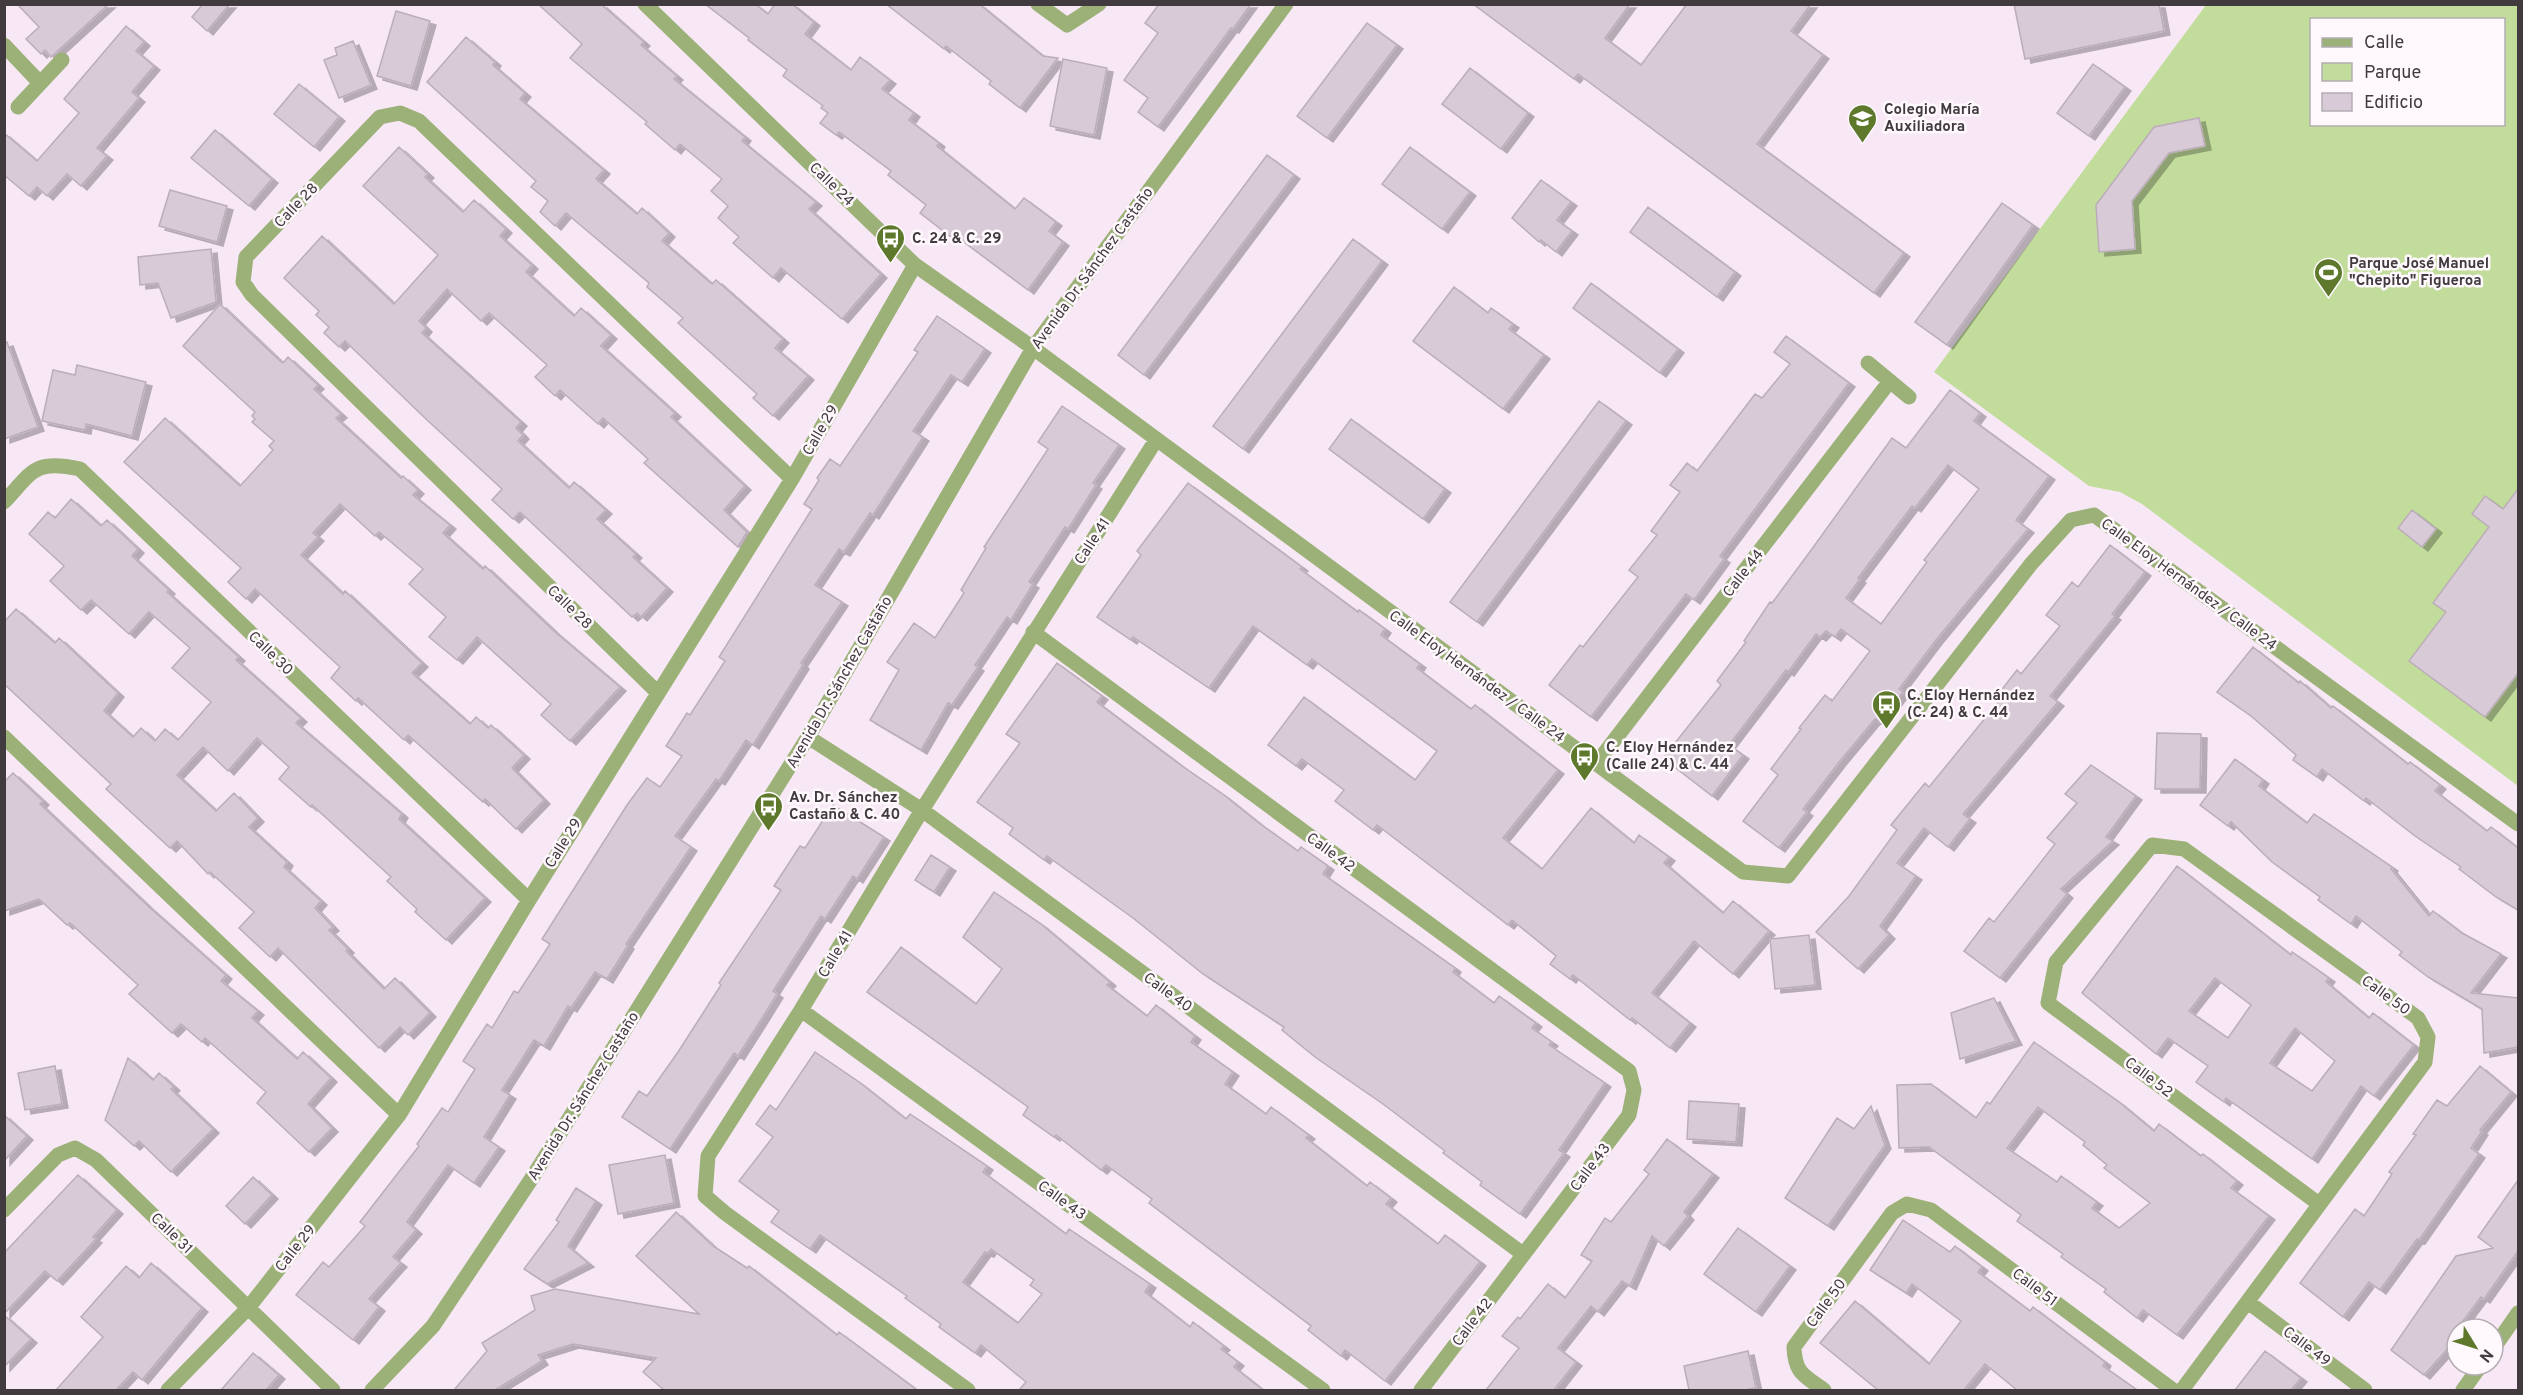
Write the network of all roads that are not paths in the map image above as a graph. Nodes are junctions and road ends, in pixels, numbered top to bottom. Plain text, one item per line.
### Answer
1 (645, 4) edge
2 (1038, 4) edge
3 (1099, 4) edge
4 (1287, 4) edge
5 (4, 45) edge
6 (62, 60) dead end
7 (40, 83) junction
8 (18, 107) dead end
9 (915, 264) junction
10 (1033, 348) junction
11 (1868, 363) dead end
12 (1890, 381) junction
13 (1910, 397) dead end
14 (1156, 440) junction
15 (792, 478) junction
16 (4, 502) edge
17 (1033, 632) junction
18 (657, 692) junction
19 (4, 737) edge
20 (808, 737) junction
21 (1596, 764) junction
22 (922, 810) junction
23 (2518, 824) edge
24 (529, 900) junction
25 (2085, 927) joint
26 (801, 1010) junction
27 (1629, 1071) joint
28 (399, 1114) junction
29 (2319, 1204) junction
30 (4, 1210) edge
31 (1892, 1213) joint
32 (1523, 1254) junction
33 (2248, 1302) junction
34 (249, 1307) junction
35 (2518, 1313) edge
36 (2505, 1331) edge
37 (2472, 1377) edge
38 (168, 1390) edge
39 (333, 1390) edge
40 (372, 1390) edge
41 (968, 1390) edge
42 (1323, 1390) edge
43 (1421, 1390) edge
44 (1824, 1390) edge
45 (2174, 1390) edge
46 (2182, 1390) edge
47 (2365, 1390) edge
48 (2463, 1390) edge

1 - 9 street, Calle 24
2 - 3 street
4 - 10 street, Avenida Dr. Sánchez Castaño
5 - 7 street
6 - 7 street
7 - 8 street
9 - 10 street, Calle 24
9 - 15 street, Calle 29
10 - 14 street, Calle Eloy Hernández / Calle 24
10 - 20 street, Avenida Dr. Sánchez Castaño
11 - 12 street
12 - 13 street
12 - 21 street, Calle 44
14 - 17 street, Calle 41
14 - 21 street, Calle Eloy Hernández / Calle 24
15 - 18 street, Calle 29
15 - 18 street, Calle 28
16 - 24 street, Calle 30
17 - 22 street, Calle 41
17 - 27 street, Calle 42
18 - 24 street, Calle 29
19 - 28 street
20 - 22 street, Calle 40
20 - 40 street, Avenida Dr. Sánchez Castaño
21 - 23 street, Calle Eloy Hernández / Calle 24
22 - 26 street, Calle 41
22 - 32 street, Calle 40
24 - 28 street, Calle 29
25 - 29 street, Calle 52
25 - 29 street, Calle 50
26 - 41 street, Calle 41
26 - 42 street, Calle 43
27 - 32 street, Calle 43
28 - 34 street, Calle 29
29 - 33 street, Calle 50
30 - 34 street, Calle 31
31 - 44 street, Calle 50
31 - 45 street, Calle 51
32 - 43 street, Calle 42
33 - 46 street, Calle 50
33 - 47 street, Calle 49
34 - 38 street, Calle 29
34 - 39 street, Calle 31
35 - 36 street
37 - 48 street

